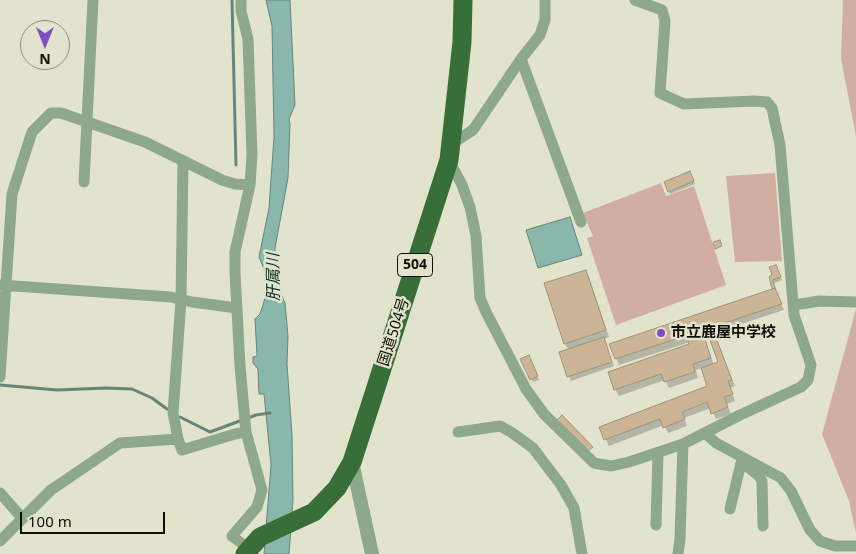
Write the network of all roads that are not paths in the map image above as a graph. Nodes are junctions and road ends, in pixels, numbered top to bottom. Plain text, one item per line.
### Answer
1 (93, 0) edge
2 (241, 0) edge
3 (463, 0) edge
4 (545, 0) edge
5 (635, 0) edge
6 (521, 59) junction
7 (87, 123) junction
8 (450, 152) junction
9 (184, 161) junction
10 (84, 182) dead end
11 (250, 185) junction
12 (581, 222) dead end
13 (3, 285) edge
14 (181, 300) junction
15 (856, 302) edge
16 (794, 305) junction
17 (237, 308) junction
18 (0, 377) edge
19 (246, 432) junction
20 (458, 432) dead end
21 (705, 433) junction
22 (178, 439) junction
23 (683, 444) junction
24 (658, 453) junction
25 (741, 460) junction
26 (352, 462) junction
27 (0, 493) edge
28 (730, 509) dead end
29 (22, 518) junction
30 (656, 525) dead end
31 (763, 526) dead end
32 (0, 541) edge
33 (856, 546) edge
34 (251, 547) edge
35 (372, 554) edge
36 (582, 554) edge
37 (678, 554) edge

1 - 7 street
2 - 11 street
3 - 8 highway, 国道504号 / 504
4 - 6 street
5 - 16 street
6 - 8 street
6 - 12 street
7 - 9 street
7 - 10 street
7 - 13 street
8 - 24 street
8 - 26 highway, 国道504号 / 504
9 - 11 street
9 - 14 street
11 - 17 street
13 - 14 street
13 - 18 street
14 - 17 street
14 - 22 street
15 - 16 street
16 - 21 street
17 - 19 street
19 - 22 street
19 - 34 street
20 - 36 street
21 - 23 street
21 - 25 street
22 - 29 street
23 - 24 street
23 - 37 street
24 - 30 street
25 - 28 street
25 - 31 street
25 - 33 street
26 - 34 highway, 国道504号 / 504
26 - 35 street
27 - 29 street
29 - 32 street

